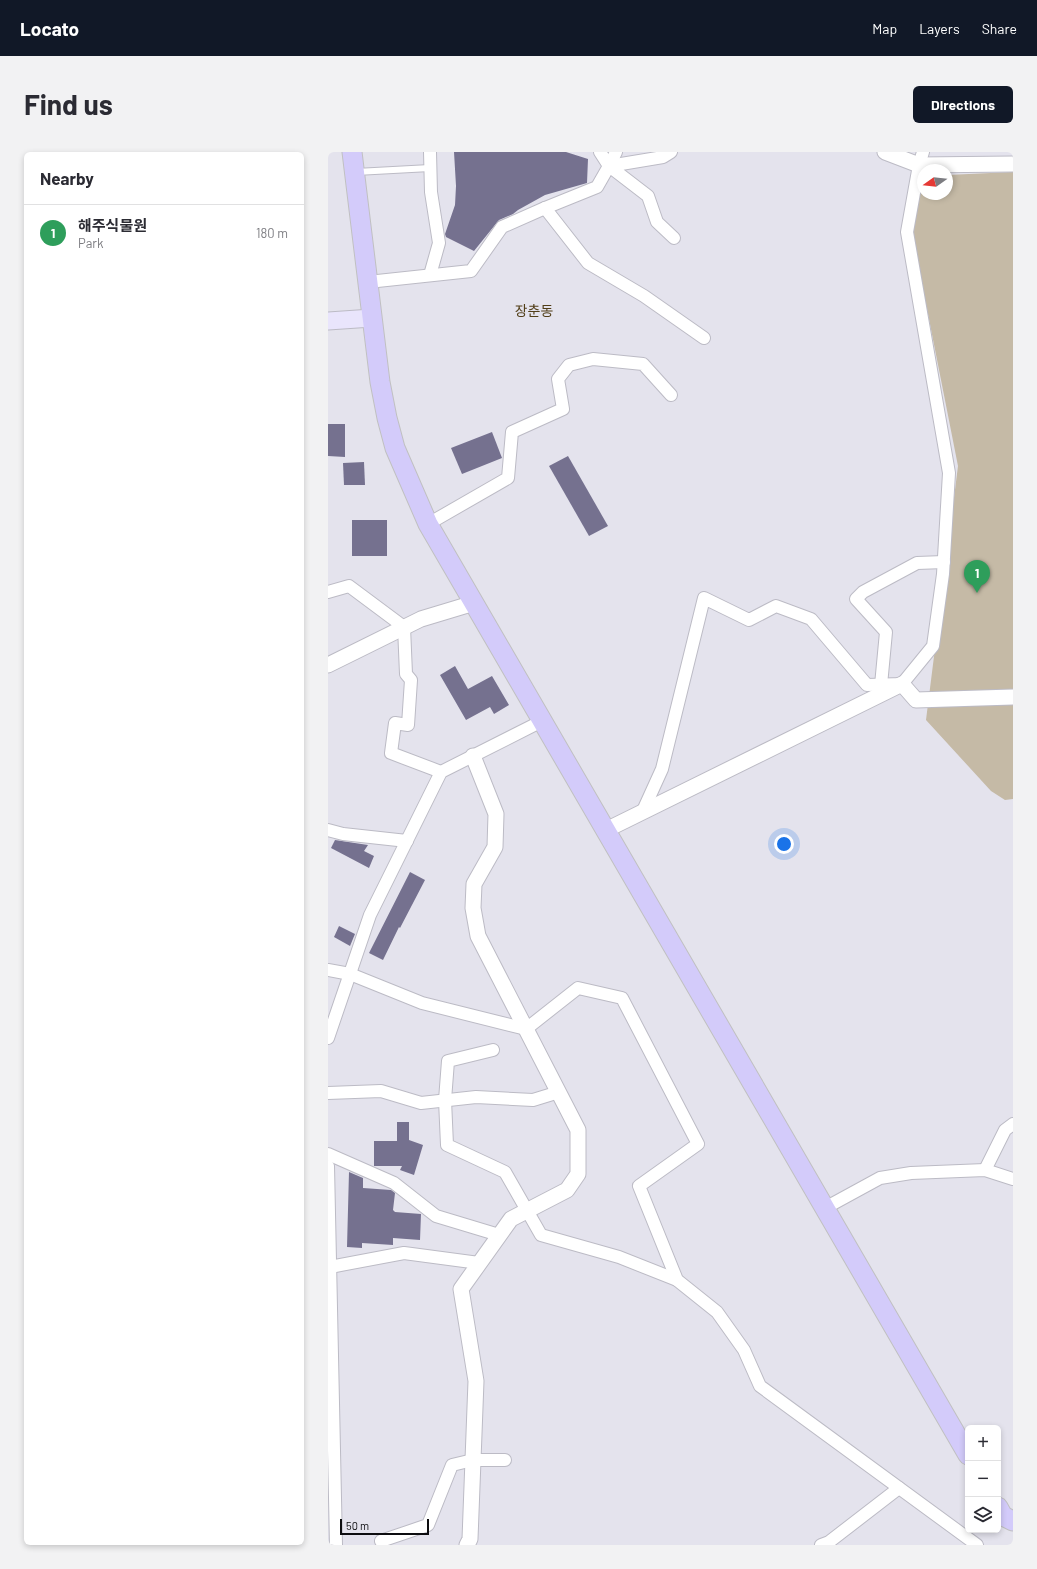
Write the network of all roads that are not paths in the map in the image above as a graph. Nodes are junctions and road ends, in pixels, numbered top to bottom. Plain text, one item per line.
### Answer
1 (352, 152) edge
2 (430, 152) edge
3 (600, 152) edge
4 (616, 152) edge
5 (671, 152) edge
6 (885, 152) edge
7 (921, 158) edge
8 (1013, 164) edge
9 (609, 166) junction
10 (430, 168) junction
11 (354, 172) junction
12 (545, 208) junction
13 (674, 238) dead end
14 (430, 275) junction
15 (368, 282) junction
16 (372, 318) junction
17 (328, 321) edge
18 (704, 338) dead end
19 (671, 395) dead end
20 (428, 524) junction
21 (944, 562) junction
22 (328, 592) edge
23 (474, 603) junction
24 (404, 627) junction
25 (328, 665) edge
26 (902, 684) junction
27 (881, 685) junction
28 (1013, 697) edge
29 (542, 721) junction
30 (473, 756) junction
31 (441, 772) junction
32 (642, 813) junction
33 (328, 830) edge
34 (606, 830) junction
35 (407, 841) junction
36 (328, 970) edge
37 (350, 974) junction
38 (526, 1029) junction
39 (328, 1038) edge
40 (493, 1050) dead end
41 (559, 1092) junction
42 (328, 1093) edge
43 (445, 1100) junction
44 (1013, 1124) edge
45 (328, 1154) edge
46 (328, 1166) edge
47 (985, 1170) junction
48 (1013, 1179) edge
49 (825, 1208) junction
50 (527, 1210) junction
51 (499, 1236) junction
52 (479, 1263) junction
53 (330, 1267) junction
54 (677, 1280) junction
55 (329, 1293) edge
56 (965, 1450) edge
57 (473, 1460) junction
58 (505, 1460) dead end
59 (899, 1488) junction
60 (1005, 1514) edge
61 (1013, 1532) edge
62 (381, 1541) dead end
63 (336, 1545) edge
64 (466, 1545) edge
65 (821, 1545) edge
66 (977, 1545) edge

1 - 11 main road
2 - 10 street
3 - 9 street
4 - 9 street
5 - 9 street
6 - 7 street
7 - 8 street
7 - 21 street
9 - 12 street
9 - 13 street
10 - 11 lane
10 - 14 street
11 - 15 main road
12 - 14 street
12 - 18 street
14 - 15 street
15 - 16 main road
16 - 17 main road
16 - 20 main road
19 - 20 street
20 - 23 main road
21 - 26 street
21 - 27 street
22 - 24 street
23 - 24 street
23 - 29 main road
24 - 25 street
24 - 31 street
26 - 27 street
26 - 28 street
26 - 32 street
27 - 32 street
29 - 30 street
29 - 34 main road
30 - 31 street
30 - 38 street
31 - 35 street
32 - 34 street
33 - 35 street
34 - 49 main road
35 - 37 street
36 - 37 street
37 - 38 street
37 - 39 street
38 - 41 street
38 - 54 street
40 - 43 street
41 - 43 street
41 - 50 street
42 - 43 street
43 - 50 street
44 - 47 street
45 - 51 street
46 - 53 street
47 - 48 street
47 - 49 street
49 - 56 main road
50 - 51 street
50 - 54 street
51 - 52 street
52 - 53 street
52 - 57 street
53 - 55 street
54 - 59 street
55 - 63 street
57 - 58 street
57 - 62 street
57 - 64 street
59 - 65 street
59 - 66 street
60 - 61 main road

